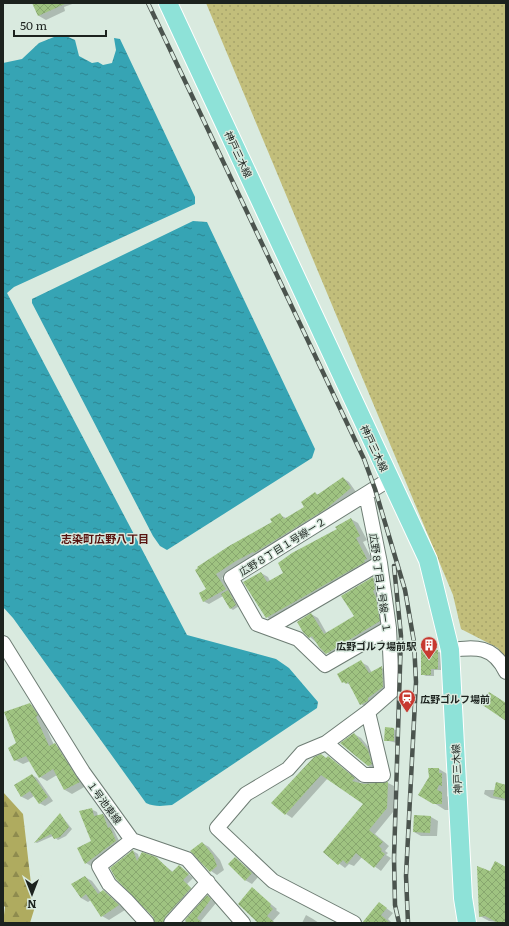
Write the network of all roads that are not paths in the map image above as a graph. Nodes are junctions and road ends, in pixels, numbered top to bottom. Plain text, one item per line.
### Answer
1 (168, 3) edge
2 (390, 479) junction
3 (366, 494) junction
4 (380, 563) junction
5 (269, 628) junction
6 (389, 628) junction
7 (3, 642) edge
8 (450, 650) junction
9 (506, 672) edge
10 (368, 712) junction
11 (326, 742) junction
12 (132, 840) junction
13 (208, 882) junction
14 (147, 923) edge
15 (171, 923) edge
16 (243, 923) edge
17 (354, 923) edge
18 (467, 923) edge

1 - 2 main road, 神戸三木線
2 - 3 street
2 - 8 main road, 神戸三木線
3 - 4 street, 広野８丁目１号線ー１
3 - 5 street, 広野８丁目１号線ー２
4 - 5 street
4 - 6 street, 広野８丁目１号線ー１
5 - 6 street, 広野８丁目１号線ー２
6 - 10 street, 広野８丁目１号線ー１
7 - 12 street, １号池東線
8 - 9 street
8 - 18 main road, 神戸三木線
10 - 11 street, 広野８丁目１号線ー１
10 - 11 street
11 - 17 street, 広野８丁目１号線ー１
12 - 13 street
12 - 14 street
13 - 15 street
13 - 16 street

